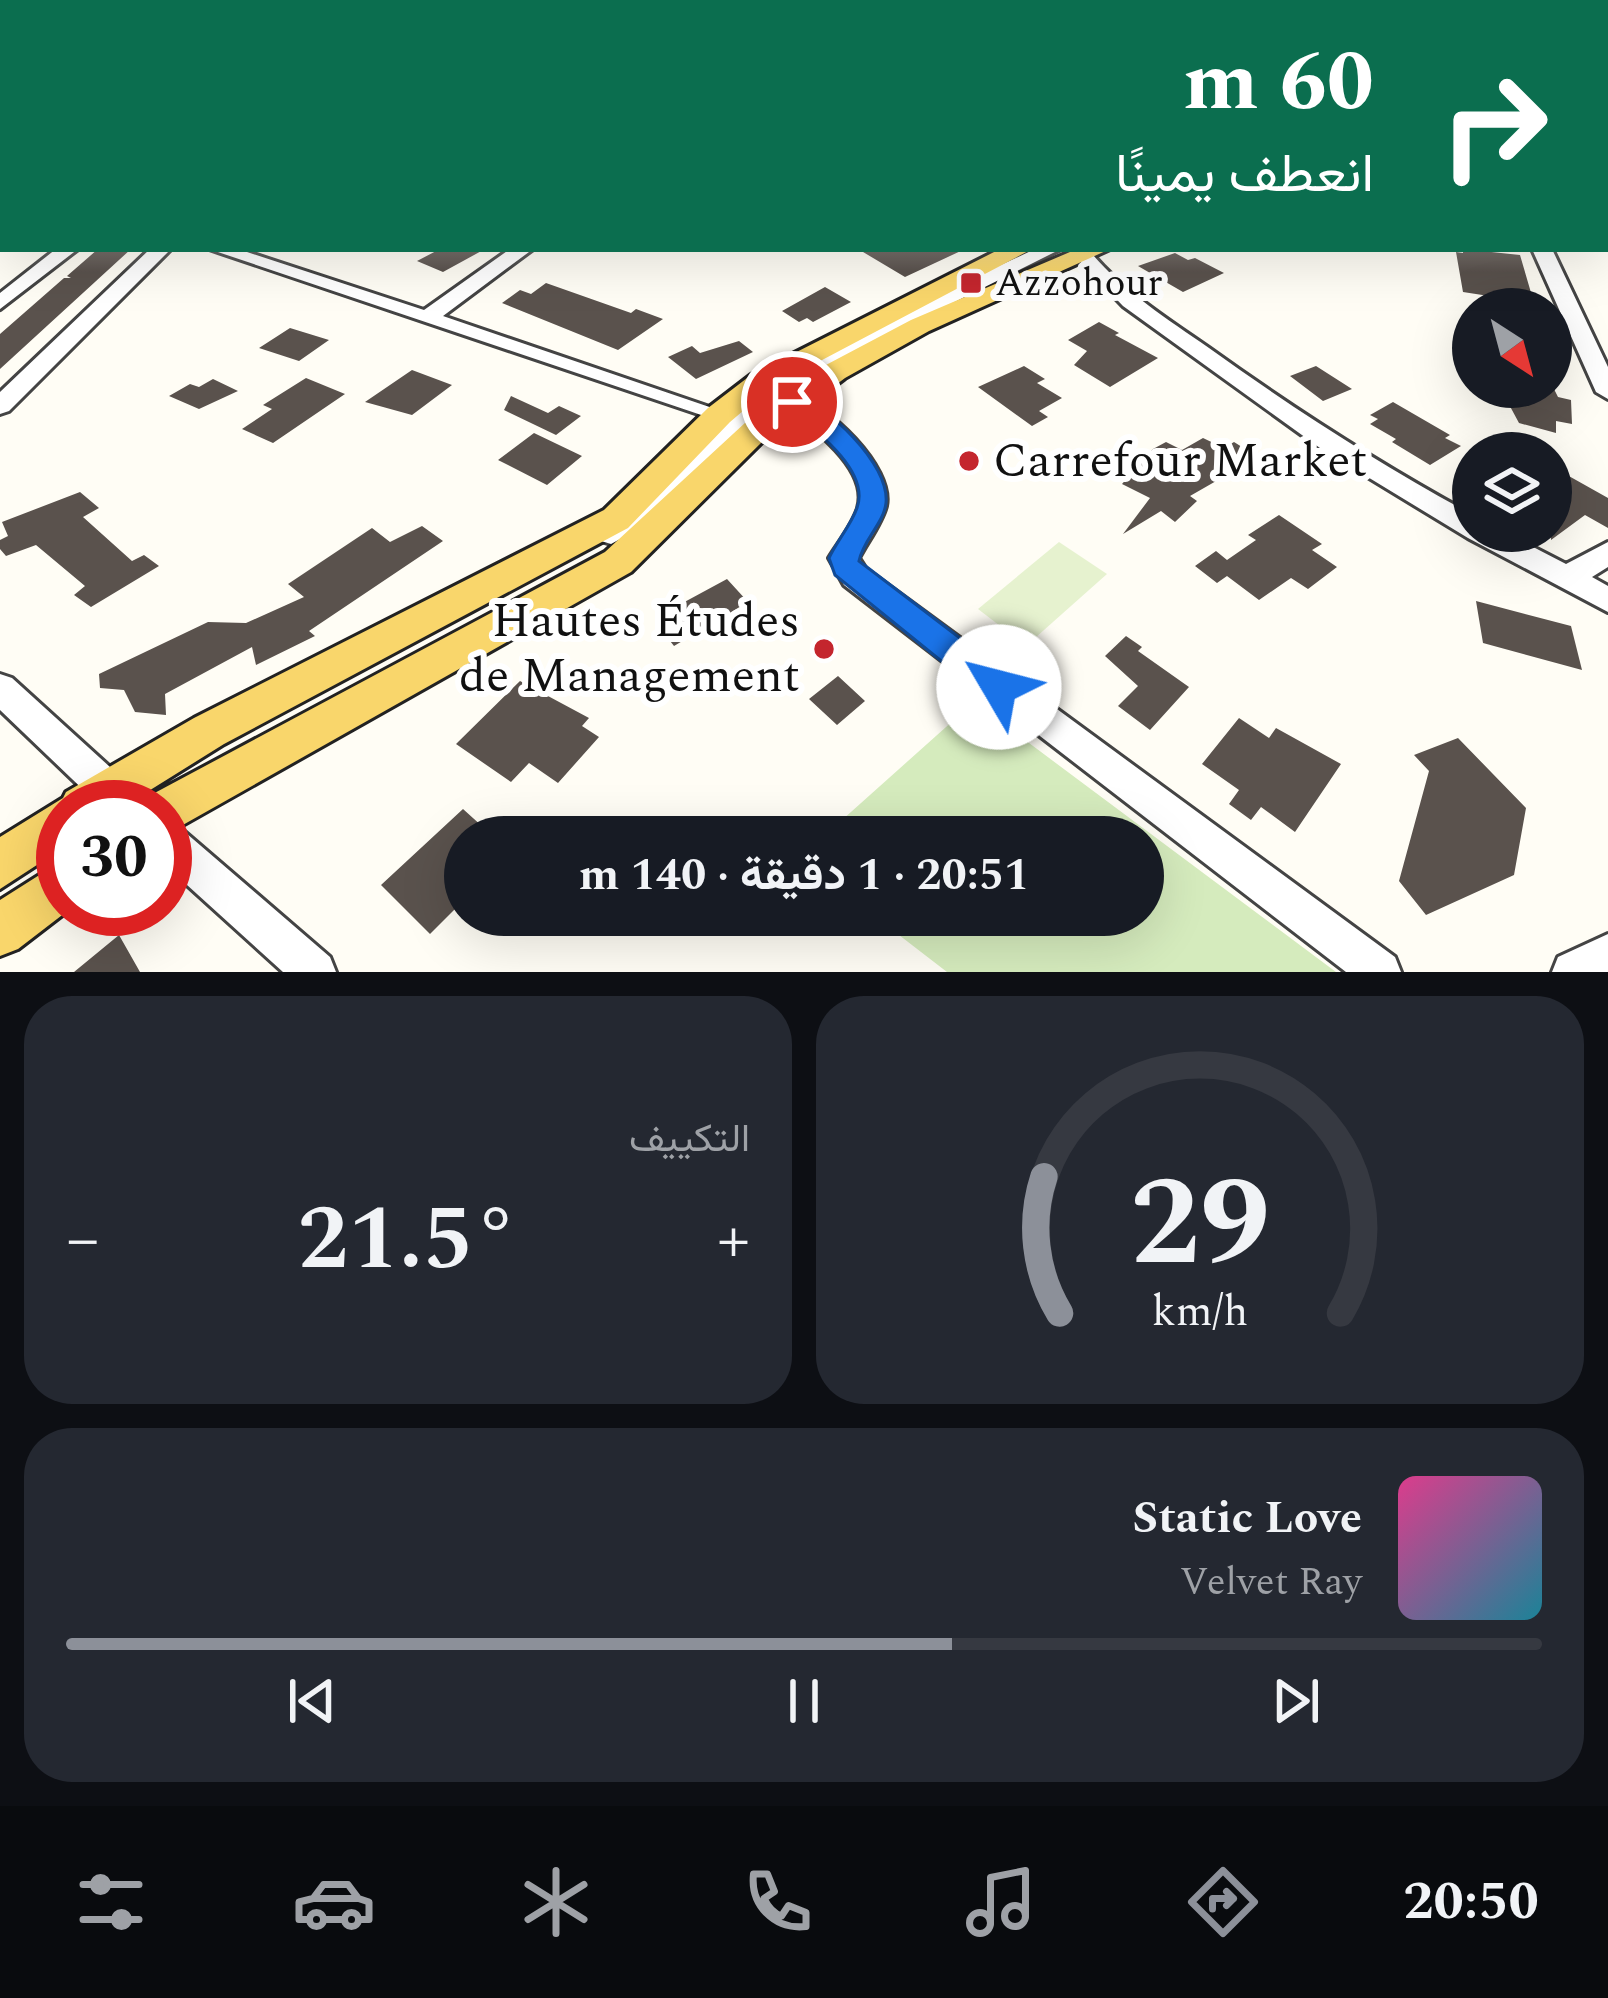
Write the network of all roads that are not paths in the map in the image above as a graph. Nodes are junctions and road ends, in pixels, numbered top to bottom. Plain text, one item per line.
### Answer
1 (64, 252) edge
2 (158, 252) edge
3 (228, 252) edge
4 (520, 252) edge
5 (1014, 252) edge
6 (1070, 252) edge
7 (1071, 252) edge
8 (1077, 252) edge
9 (1543, 252) edge
10 (0, 303) edge
11 (427, 318) junction
12 (1608, 392) edge
13 (792, 402) junction
14 (0, 406) edge
15 (719, 416) junction
16 (1452, 515) edge
17 (1516, 552) edge
18 (1608, 553) edge
19 (1565, 579) junction
20 (1608, 601) edge
21 (0, 688) edge
22 (88, 780) edge
23 (148, 780) edge
24 (151, 780) edge
25 (192, 796) edge
26 (36, 839) edge
27 (36, 859) edge
28 (0, 865) edge
29 (192, 865) edge
30 (36, 879) edge
31 (0, 885) edge
32 (0, 905) edge
33 (36, 905) edge
34 (0, 932) edge
35 (1608, 955) edge
36 (315, 972) edge
37 (1380, 972) edge
38 (1573, 972) edge

1 - 10 street
2 - 14 street
3 - 11 street
4 - 11 street
5 - 15 main road
6 - 24 street
7 - 13 main road
8 - 16 street
9 - 12 street
11 - 15 street
13 - 25 main road
13 - 37 street
15 - 23 main road
17 - 19 street
18 - 19 street
19 - 20 street
21 - 22 street
26 - 28 main road
27 - 31 street
29 - 36 street
30 - 32 street
33 - 34 main road
35 - 38 street

